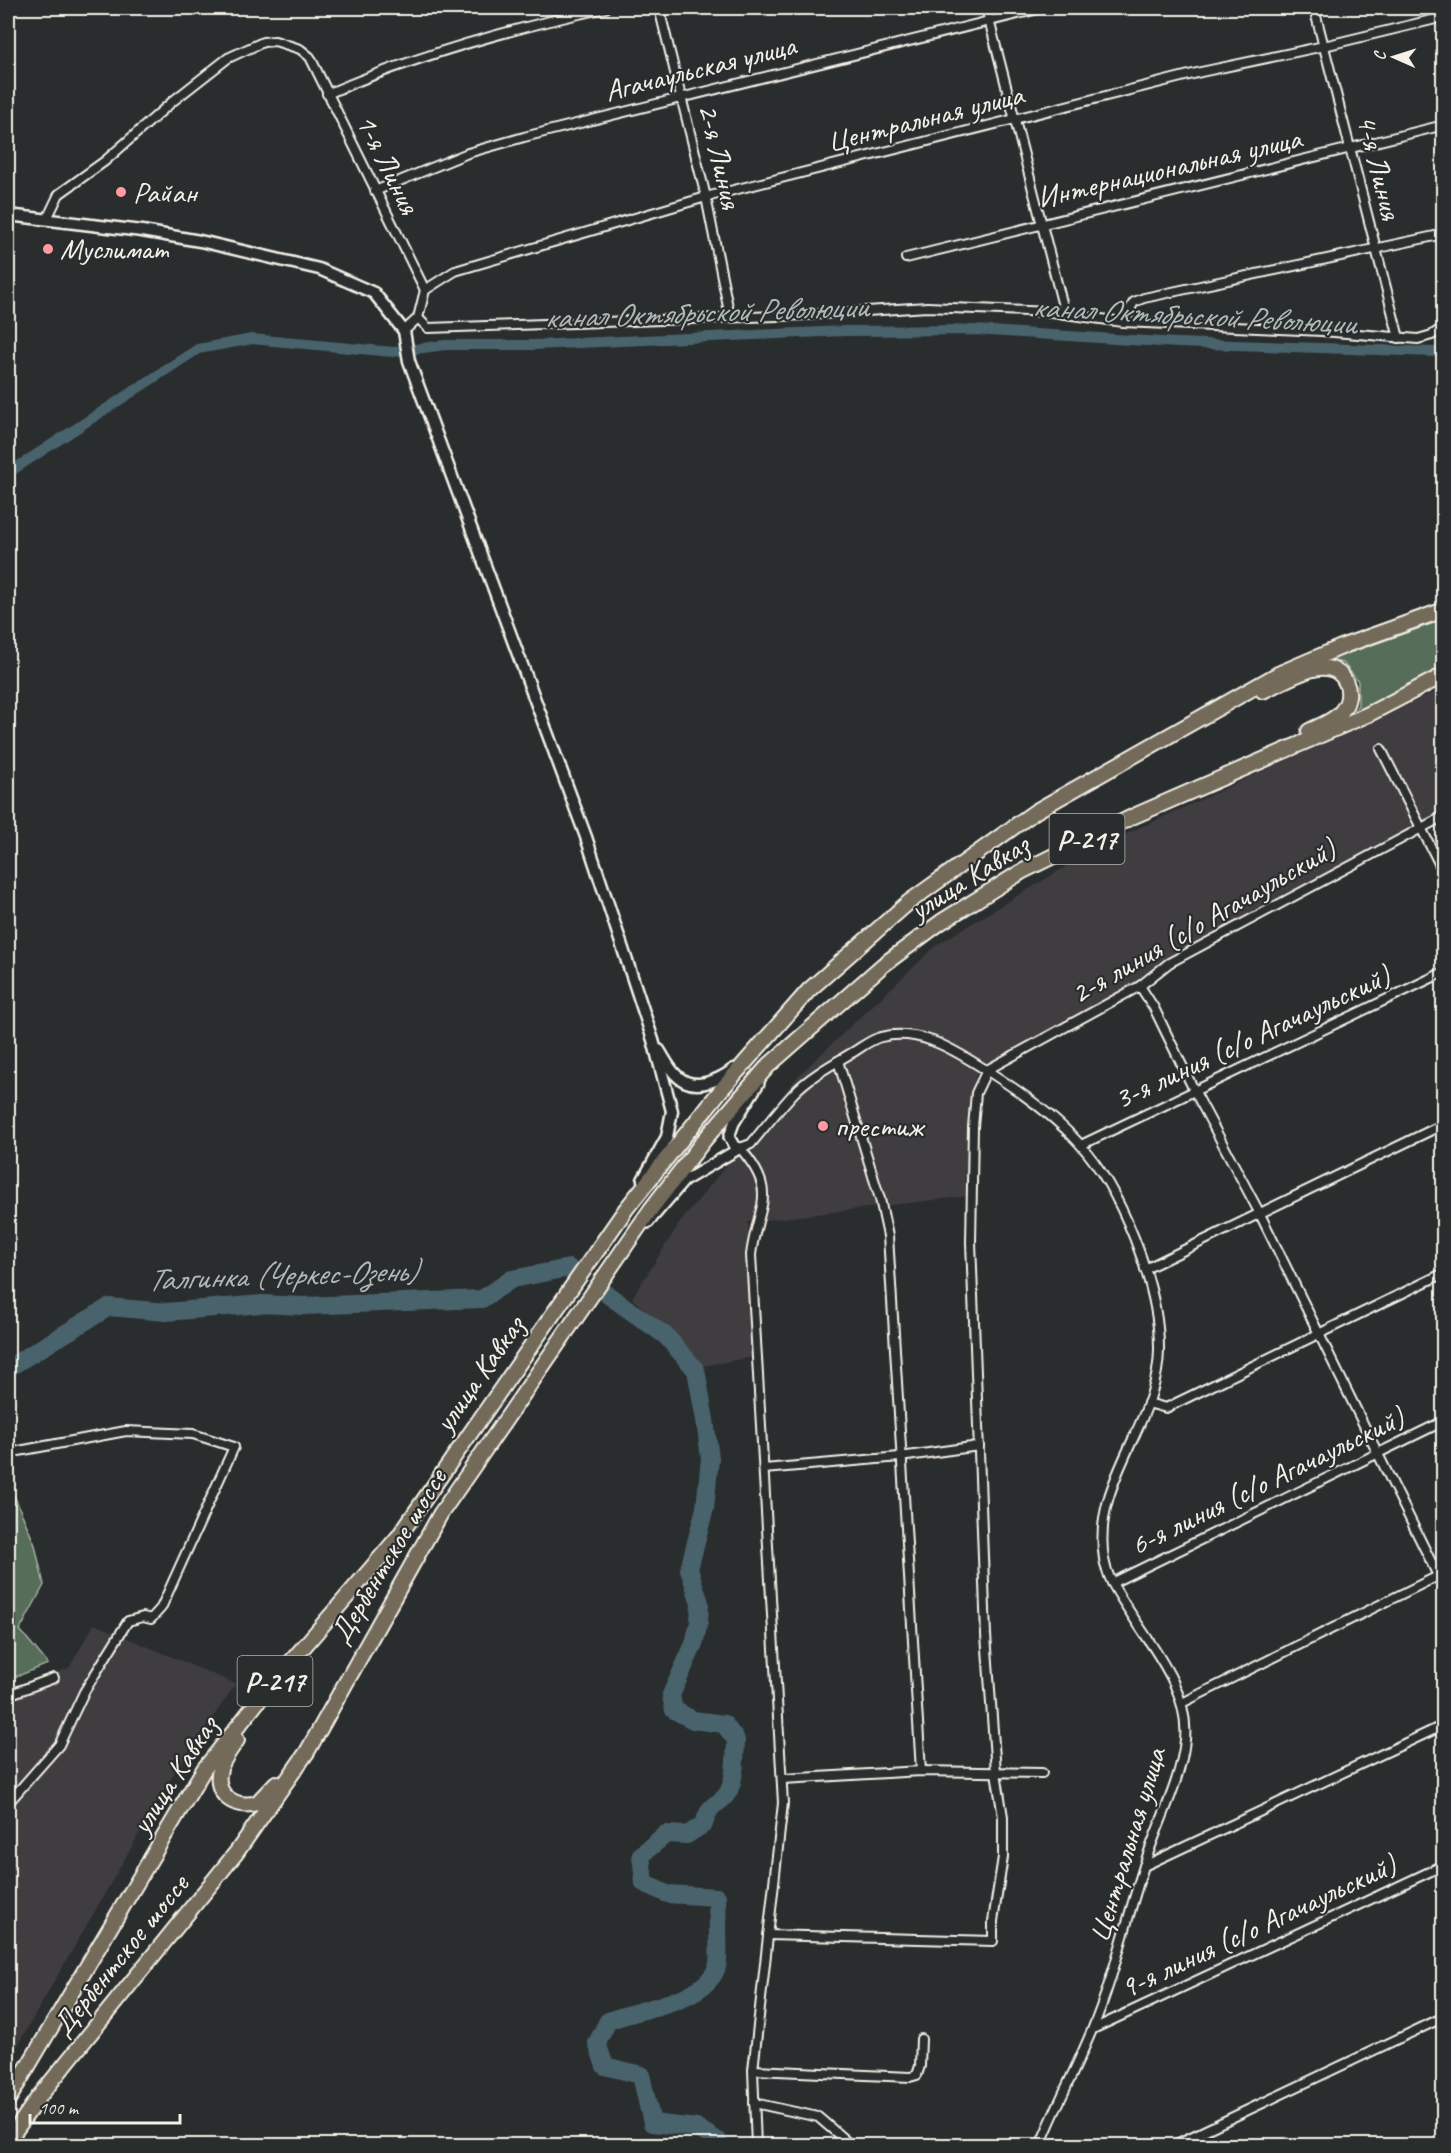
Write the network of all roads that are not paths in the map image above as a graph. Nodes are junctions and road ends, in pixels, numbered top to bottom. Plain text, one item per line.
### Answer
1 (606, 8) edge
2 (660, 8) edge
3 (986, 8) edge
4 (1042, 8) edge
5 (1314, 8) edge
6 (1443, 17) edge
7 (990, 21) junction
8 (1324, 46) junction
9 (327, 94) junction
10 (683, 98) junction
11 (1015, 120) junction
12 (1443, 125) edge
13 (1350, 150) junction
14 (375, 191) junction
15 (706, 197) junction
16 (8, 214) edge
17 (47, 219) junction
18 (1041, 222) junction
19 (1443, 234) edge
20 (1375, 249) junction
21 (906, 258) dead end
22 (425, 290) junction
23 (1065, 314) junction
24 (730, 317) junction
25 (418, 318) junction
26 (1124, 322) junction
27 (1443, 327) edge
28 (404, 331) junction
29 (1399, 338) junction
30 (1443, 610) edge
31 (1443, 675) edge
32 (1198, 718) junction
33 (1381, 750) dead end
34 (1218, 781) junction
35 (1443, 816) edge
36 (1420, 827) junction
37 (1443, 873) edge
38 (1443, 972) edge
39 (1140, 986) junction
40 (653, 1040) junction
41 (755, 1052) junction
42 (838, 1061) junction
43 (768, 1066) junction
44 (987, 1070) junction
45 (1194, 1090) junction
46 (1443, 1124) edge
47 (705, 1139) joint
48 (1081, 1145) junction
49 (740, 1148) junction
50 (627, 1209) junction
51 (1259, 1212) junction
52 (624, 1248) junction
53 (1145, 1269) junction
54 (1443, 1273) edge
55 (1318, 1334) junction
56 (1148, 1403) junction
57 (1443, 1421) edge
58 (979, 1446) junction
59 (8, 1453) edge
60 (1378, 1453) junction
61 (900, 1457) junction
62 (764, 1469) junction
63 (1441, 1575) edge
64 (1112, 1583) junction
65 (1443, 1588) edge
66 (54, 1678) dead end
67 (271, 1685) junction
68 (8, 1695) edge
69 (1182, 1703) junction
70 (327, 1713) junction
71 (1443, 1725) edge
72 (921, 1771) junction
73 (996, 1772) junction
74 (1042, 1773) dead end
75 (783, 1779) junction
76 (8, 1803) edge
77 (1443, 1865) edge
78 (1144, 1866) junction
79 (768, 1935) junction
80 (1443, 2017) edge
81 (1093, 2029) junction
82 (921, 2039) dead end
83 (753, 2070) junction
84 (8, 2100) edge
85 (754, 2103) junction
86 (8, 2141) edge
87 (756, 2145) edge
88 (847, 2145) edge
89 (1040, 2145) edge
90 (1172, 2145) edge

1 - 9 street
2 - 10 street, 2-я Линия
3 - 7 street
4 - 7 street, Агачаульская улица
5 - 8 street, 4-я Линия
6 - 8 street, Центральная улица
7 - 10 street, Агачаульская улица
7 - 11 street
8 - 11 street, Центральная улица
8 - 13 street, 4-я Линия
9 - 14 street, 1-я Линия
9 - 17 street, 1-я Линия
10 - 14 street, Агачаульская улица
10 - 15 street, 2-я Линия
11 - 15 street, Центральная улица
11 - 18 street
12 - 13 street, Интернациональная улица
13 - 18 street, Интернациональная улица
13 - 20 street, 4-я Линия
14 - 22 street, 1-я Линия
15 - 22 street, Центральная улица
15 - 24 street, 2-я Линия
16 - 17 main road
17 - 28 main road
18 - 21 street, Интернациональная улица
18 - 23 street
19 - 20 street
20 - 26 street
20 - 29 street, 4-я Линия
22 - 25 street
23 - 24 street
23 - 26 street
24 - 25 street
25 - 28 street
26 - 29 street
27 - 29 street
28 - 40 main road
30 - 32 highway
31 - 34 highway, улица Кавказ / Р-217
32 - 34 highway
32 - 41 highway, улица Кавказ
33 - 36 street
34 - 43 highway, улица Кавказ / Р-217
35 - 36 street, 2-я линия (с/о Агачаульский)
36 - 37 street
36 - 39 street, 2-я линия (с/о Агачаульский)
38 - 45 street, 3-я линия (с/о Агачаульский)
39 - 44 street, 2-я линия (с/о Агачаульский)
39 - 45 street
40 - 41 main road
40 - 50 main road
41 - 50 highway, улица Кавказ
42 - 44 street, Центральная улица
42 - 49 street, Центральная улица
42 - 61 street
43 - 47 highway, улица Кавказ / Р-217
43 - 49 street
44 - 48 street, Центральная улица
44 - 58 street
45 - 48 street, 3-я линия (с/о Агачаульский)
45 - 51 street
46 - 51 street
47 - 52 highway, Дербентское шоссе
48 - 53 street, Центральная улица
49 - 52 street
49 - 62 street
50 - 67 highway, улица Кавказ / Р-217
51 - 53 street
51 - 55 street
52 - 70 highway, Дербентское шоссе
53 - 56 street, Центральная улица
54 - 55 street
55 - 56 street
55 - 60 street
56 - 64 street, Центральная улица
57 - 60 street, 6-я линия (с/о Агачаульский)
58 - 61 street
58 - 73 street
59 - 76 street
60 - 63 street
60 - 64 street, 6-я линия (с/о Агачаульский)
61 - 62 street
61 - 72 street
62 - 75 street
63 - 65 street
63 - 69 street
64 - 69 street, Центральная улица
66 - 68 street
67 - 70 highway
67 - 84 highway, улица Кавказ / Р-217
69 - 78 street, Центральная улица
70 - 86 highway, Дербентское шоссе
71 - 78 street
72 - 73 street
72 - 75 street
73 - 74 street
73 - 79 street
75 - 79 street
77 - 81 street, 9-я линия (с/о Агачаульский)
78 - 81 street, Центральная улица
79 - 83 street
80 - 90 street
81 - 89 street, Центральная улица
82 - 83 street
83 - 85 street
85 - 87 street
85 - 88 street

